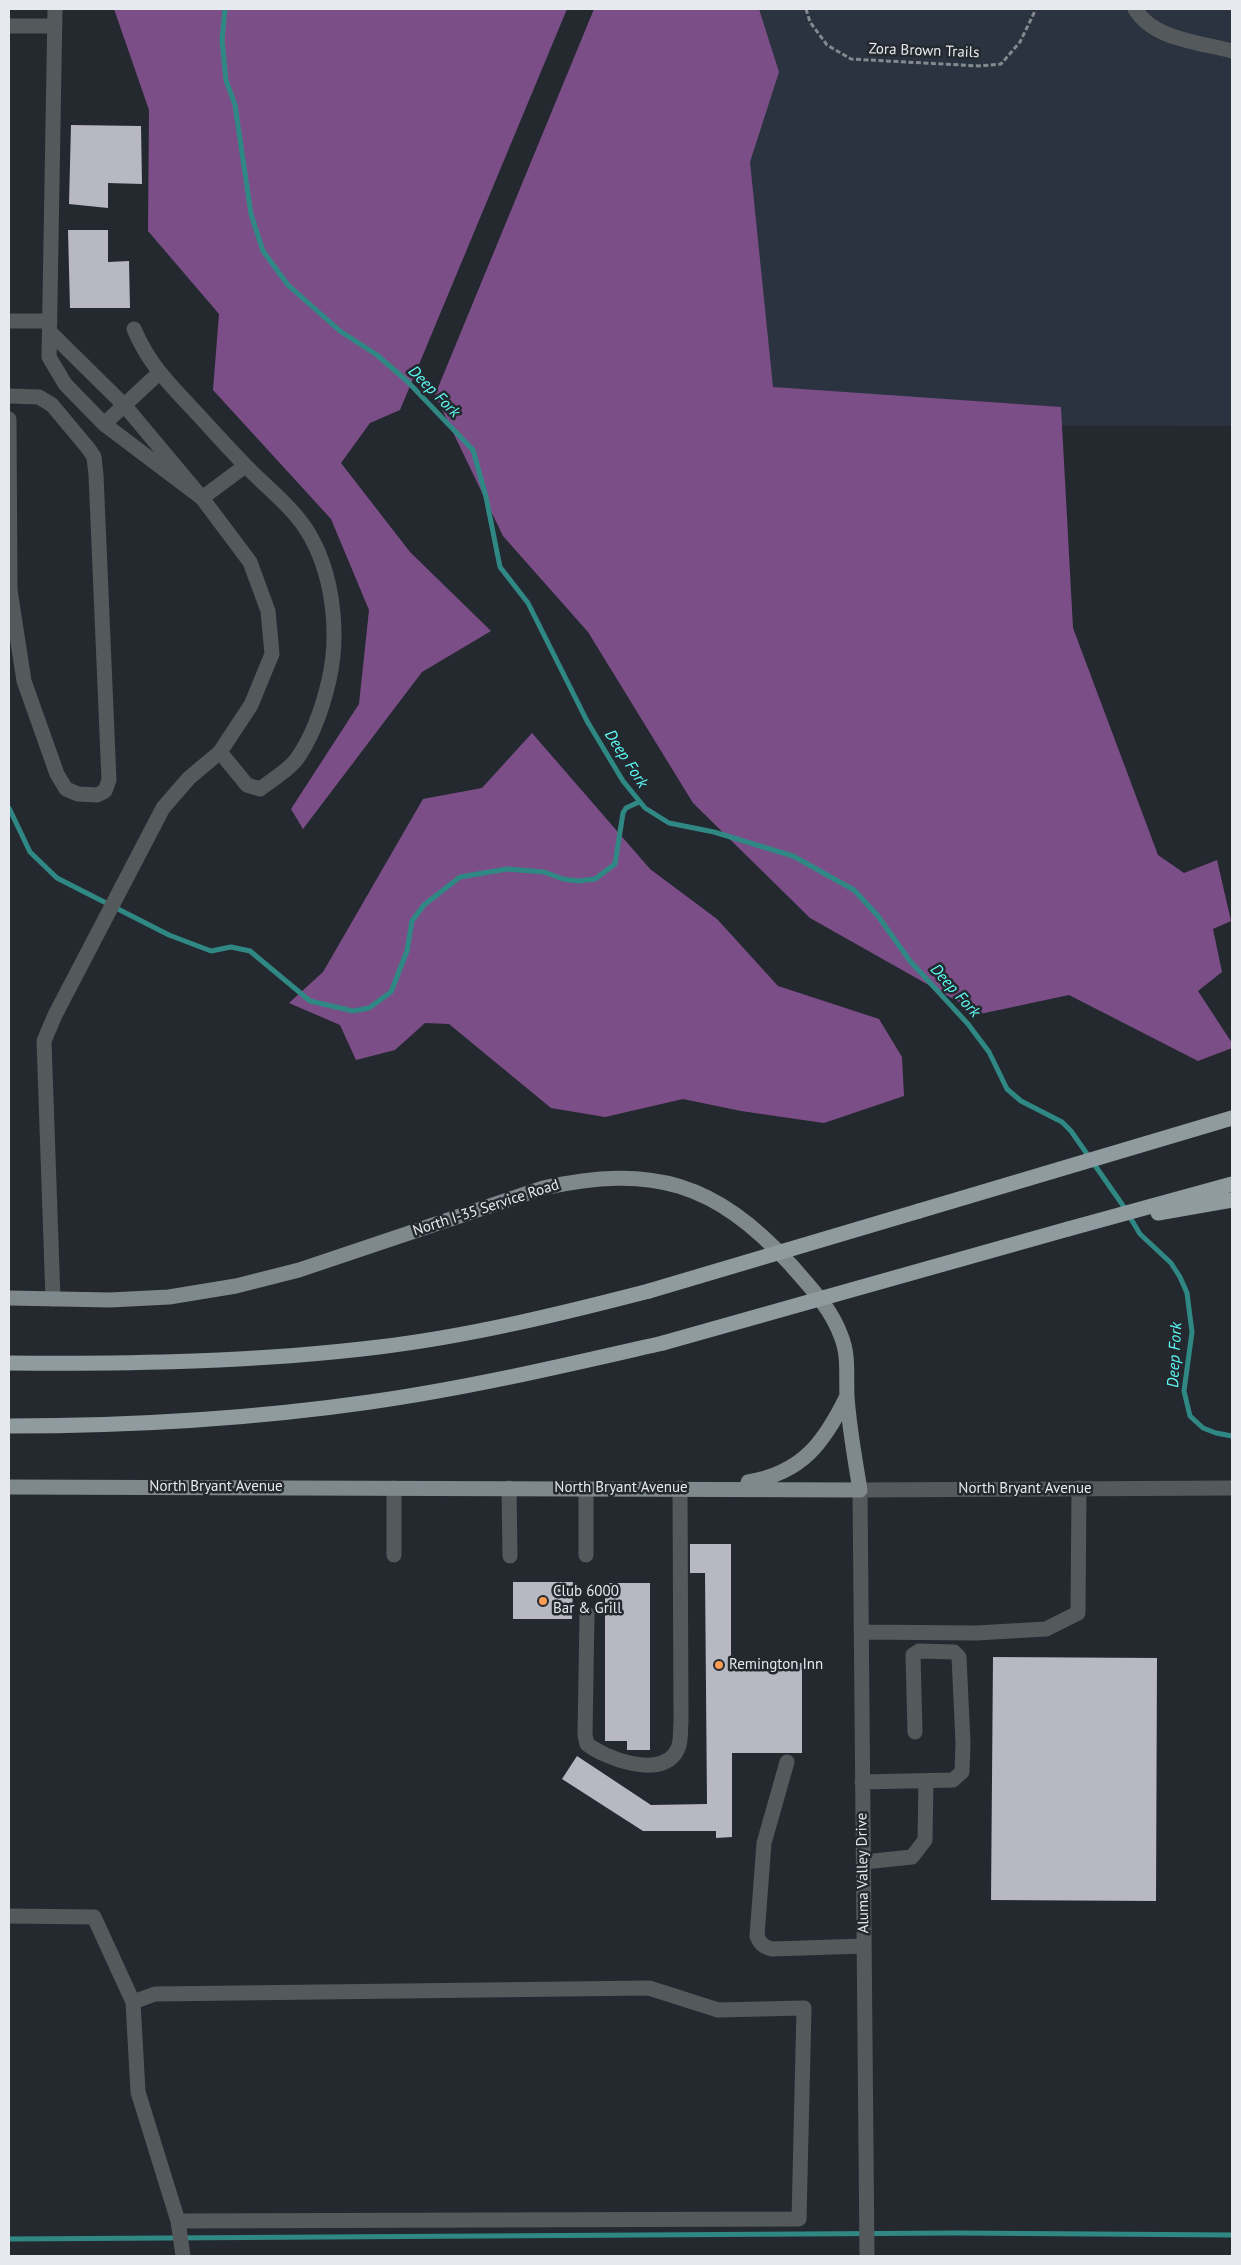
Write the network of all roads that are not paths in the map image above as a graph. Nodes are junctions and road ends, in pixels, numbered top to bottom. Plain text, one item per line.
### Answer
1 (55, 9) edge
2 (1135, 9) edge
3 (9, 26) edge
4 (54, 26) junction
5 (1232, 50) edge
6 (9, 321) edge
7 (50, 327) junction
8 (134, 329) dead end
9 (159, 373) junction
10 (9, 396) edge
11 (125, 406) junction
12 (9, 419) edge
13 (104, 424) junction
14 (245, 466) junction
15 (202, 498) junction
16 (11, 611) edge
17 (220, 752) junction
18 (1232, 1118) edge
19 (1232, 1184) edge
20 (1232, 1200) edge
21 (1068, 1229) junction
22 (9, 1298) edge
23 (53, 1299) junction
24 (9, 1363) edge
25 (847, 1396) junction
26 (9, 1426) edge
27 (9, 1487) edge
28 (394, 1488) junction
29 (509, 1488) junction
30 (586, 1488) junction
31 (680, 1488) junction
32 (714, 1488) junction
33 (1079, 1488) junction
34 (1232, 1488) edge
35 (860, 1490) junction
36 (394, 1555) dead end
37 (586, 1555) dead end
38 (510, 1556) dead end
39 (587, 1614) dead end
40 (861, 1632) junction
41 (915, 1732) dead end
42 (787, 1762) dead end
43 (926, 1781) junction
44 (862, 1782) junction
45 (864, 1862) junction
46 (9, 1916) edge
47 (864, 1946) junction
48 (133, 2002) junction
49 (178, 2220) junction
50 (183, 2256) edge
51 (867, 2256) edge

1 - 4 street
2 - 5 street
3 - 4 street
4 - 7 street
6 - 7 street
7 - 11 street
7 - 13 street
8 - 9 street
9 - 11 street
9 - 14 street
10 - 16 street
11 - 13 street
11 - 15 street
12 - 16 street
13 - 15 street
14 - 15 street
14 - 17 street
15 - 17 street
17 - 23 street
18 - 24 highway, bridge
19 - 21 highway
20 - 21 highway
21 - 26 highway, bridge
22 - 23 main road, North I-35 Service Road
23 - 25 main road, North I-35 Service Road
25 - 32 main road
25 - 35 main road, North I-35 Service Road
27 - 28 main road, North Bryant Avenue
28 - 29 main road, North Bryant Avenue
28 - 36 street
29 - 30 main road, North Bryant Avenue
29 - 38 street
30 - 31 main road, North Bryant Avenue
30 - 37 street
31 - 32 main road, North Bryant Avenue
31 - 39 street
32 - 35 main road, North Bryant Avenue
33 - 34 street, North Bryant Avenue
33 - 35 street, North Bryant Avenue
33 - 40 street
35 - 40 street, Aluma Valley Drive
40 - 44 street, Aluma Valley Drive
41 - 43 street
42 - 47 street
43 - 44 street
43 - 45 street
44 - 45 street, Aluma Valley Drive
45 - 47 street, Aluma Valley Drive
46 - 48 street
47 - 51 street, Aluma Valley Drive
48 - 49 street
48 - 49 street
49 - 50 street

